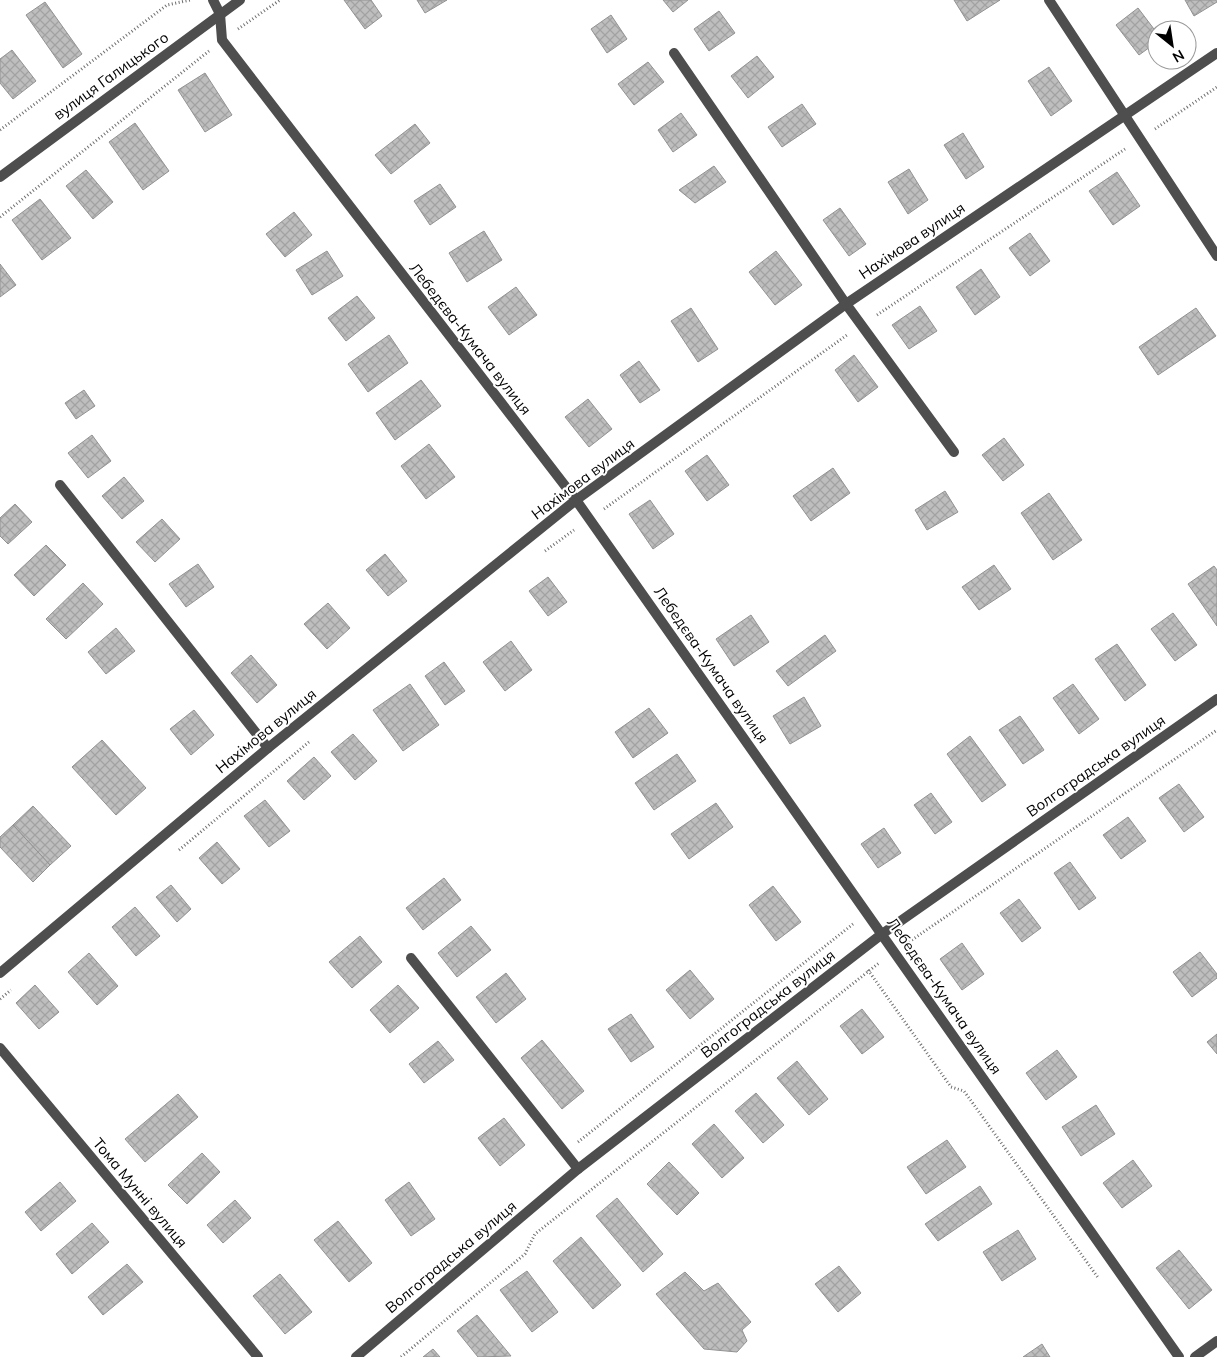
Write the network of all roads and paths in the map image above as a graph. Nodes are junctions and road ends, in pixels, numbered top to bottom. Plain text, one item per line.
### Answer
1 (190, 0) edge
2 (212, 0) edge
3 (240, 0) edge
4 (280, 0) edge
5 (1049, 0) edge
6 (220, 14) junction
7 (222, 40) junction
8 (1217, 52) edge
9 (674, 53) dead end
10 (1217, 87) edge
11 (1125, 116) junction
12 (0, 130) edge
13 (1140, 139) junction
14 (0, 177) edge
15 (0, 217) edge
16 (1217, 256) edge
17 (846, 304) junction
18 (861, 325) junction
19 (954, 452) dead end
20 (60, 485) dead end
21 (576, 500) junction
22 (589, 519) junction
23 (541, 554) dead end
24 (1217, 699) edge
25 (1217, 730) edge
26 (310, 740) dead end
27 (268, 748) junction
28 (174, 854) dead end
29 (867, 912) junction
30 (882, 934) junction
31 (895, 952) junction
32 (856, 954) junction
33 (411, 958) dead end
34 (869, 972) junction
35 (0, 973) edge
36 (15, 986) dead end
37 (0, 998) edge
38 (0, 1048) edge
39 (565, 1153) junction
40 (578, 1169) junction
41 (1103, 1284) dead end
42 (1217, 1341) edge
43 (258, 1357) edge
44 (356, 1357) edge
45 (401, 1357) edge
46 (1180, 1357) edge
47 (1195, 1357) edge

1 - 12 path
2 - 6 street
3 - 6 street, вулиця Галицького
4 - 7 path
5 - 11 street
6 - 7 street
6 - 14 street, вулиця Галицького
7 - 15 path
7 - 21 street, Лебедєва-Кумача вулиця
8 - 11 street, Нахімова вулиця
9 - 17 street
10 - 13 path
11 - 13 street
11 - 17 street, Нахімова вулиця
13 - 16 street
13 - 18 path
17 - 18 street
17 - 21 street, Нахімова вулиця
18 - 19 street
18 - 22 path
20 - 27 street
21 - 22 street, Лебедєва-Кумача вулиця
21 - 27 street, Нахімова вулиця
22 - 23 path
22 - 29 street, Лебедєва-Кумача вулиця
24 - 30 street, Волгоградська вулиця
25 - 31 path
26 - 28 path
27 - 35 street, Нахімова вулиця
29 - 30 street, Лебедєва-Кумача вулиця
29 - 39 path
30 - 31 street, Лебедєва-Кумача вулиця
30 - 32 street, Волгоградська вулиця
31 - 34 path
31 - 46 street, Лебедєва-Кумача вулиця
32 - 34 path
32 - 40 street, Волгоградська вулиця
33 - 39 street
34 - 41 path
34 - 45 path
36 - 37 path
38 - 43 street, Тома Мунні вулиця
39 - 40 street
40 - 44 street, Волгоградська вулиця
42 - 47 street

